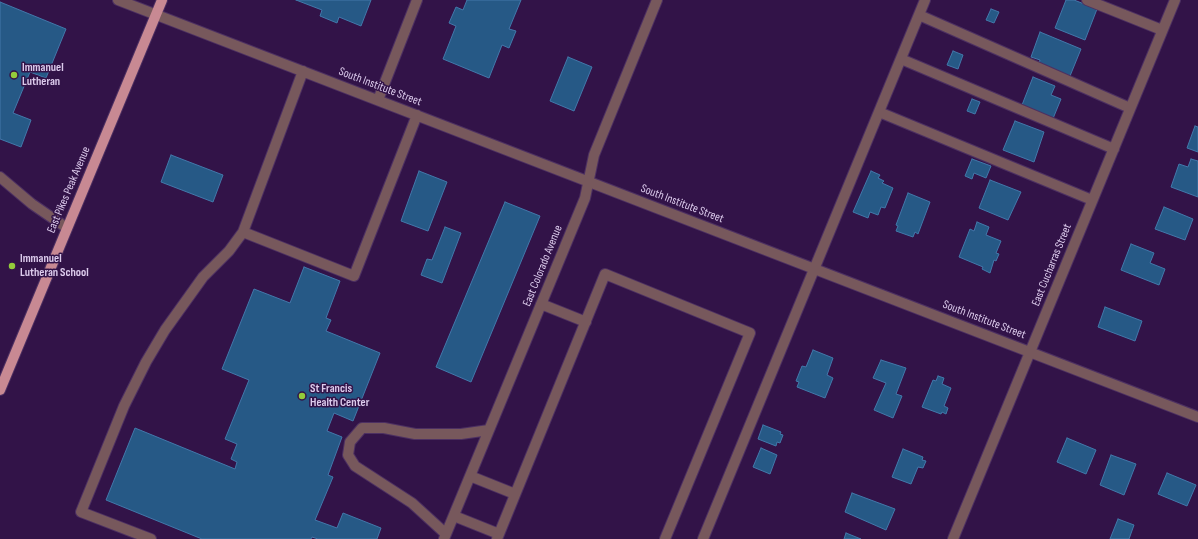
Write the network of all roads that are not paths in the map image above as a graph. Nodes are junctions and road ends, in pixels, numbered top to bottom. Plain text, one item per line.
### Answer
1 (118, 0) edge
2 (162, 0) edge
3 (417, 0) edge
4 (657, 0) edge
5 (925, 0) edge
6 (1086, 0) edge
7 (1174, 0) edge
8 (156, 15) junction
9 (919, 15) junction
10 (1162, 30) junction
11 (901, 59) junction
12 (303, 72) junction
13 (378, 100) junction
14 (1130, 108) junction
15 (879, 112) junction
16 (417, 115) junction
17 (1114, 149) junction
18 (0, 176) edge
19 (587, 181) junction
20 (1092, 200) junction
21 (67, 228) junction
22 (243, 232) junction
23 (814, 268) junction
24 (541, 304) junction
25 (586, 322) junction
26 (1030, 352) junction
27 (0, 390) edge
28 (1198, 417) edge
29 (489, 430) junction
30 (470, 476) junction
31 (515, 494) junction
32 (454, 516) junction
33 (445, 537) edge
34 (498, 537) edge
35 (151, 539) edge
36 (666, 539) edge
37 (704, 539) edge
38 (953, 539) edge

1 - 8 street, South Institute Street
2 - 8 main road, East Pikes Peak Avenue
3 - 13 street
4 - 19 street, East Colorado Avenue
5 - 9 street
6 - 10 street
7 - 10 street, East Cucharras Street
8 - 12 street, South Institute Street
8 - 21 main road, East Pikes Peak Avenue
9 - 11 street
9 - 14 street
10 - 14 street, East Cucharras Street
11 - 15 street
11 - 17 street
12 - 13 street, South Institute Street
12 - 22 street
13 - 16 street, South Institute Street
14 - 17 street, East Cucharras Street
15 - 20 street
15 - 23 street
16 - 19 street, South Institute Street
16 - 22 street
17 - 20 street, East Cucharras Street
18 - 21 street
19 - 23 street, South Institute Street
19 - 24 street, East Colorado Avenue
20 - 26 street, East Cucharras Street
21 - 27 main road, East Pikes Peak Avenue
22 - 35 street
23 - 26 street, South Institute Street
23 - 37 street
24 - 25 street
24 - 29 street, East Colorado Avenue
25 - 31 street
25 - 36 street
26 - 28 street, South Institute Street
26 - 38 street, East Cucharras Street
29 - 30 street, East Colorado Avenue
29 - 33 street
30 - 31 street
30 - 32 street, East Colorado Avenue
31 - 34 street
32 - 33 street, East Colorado Avenue
32 - 34 street

